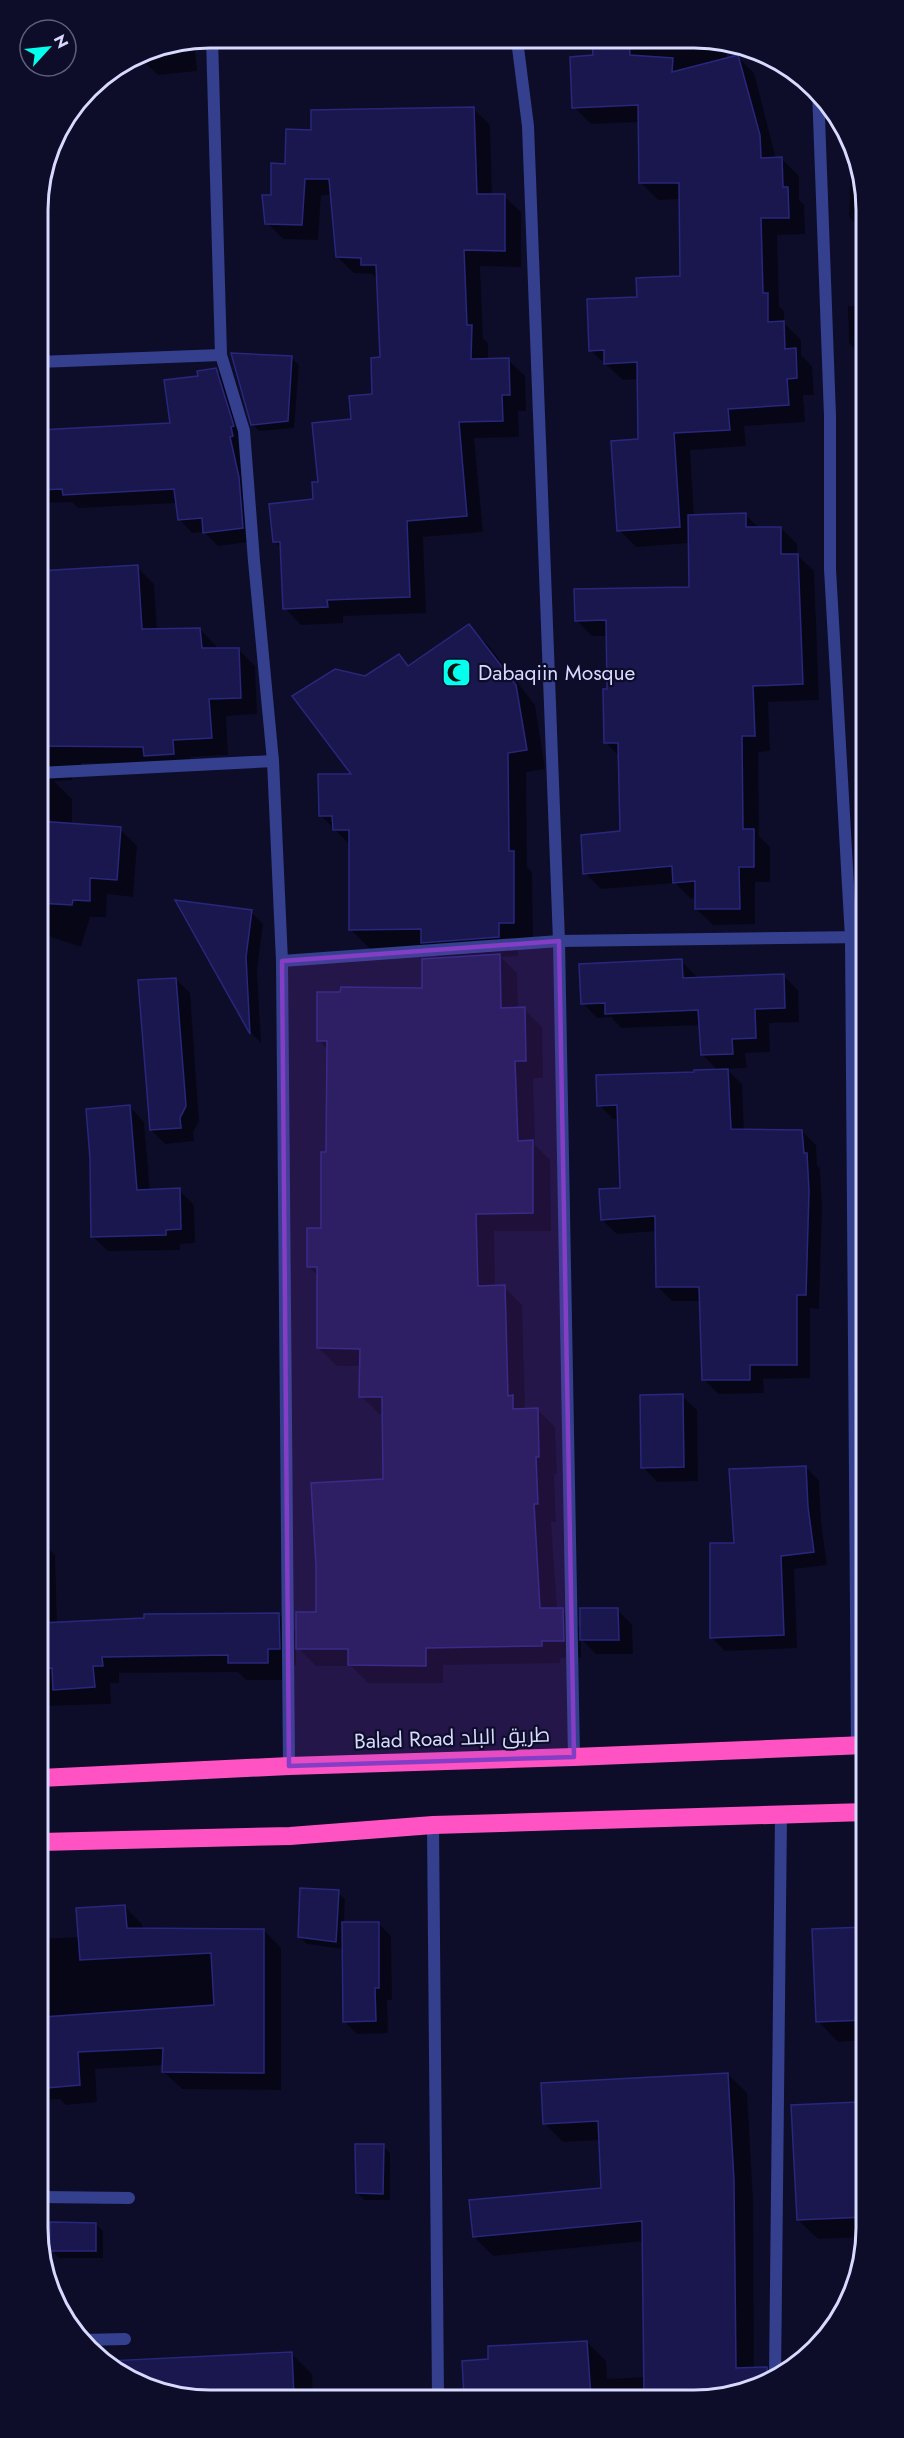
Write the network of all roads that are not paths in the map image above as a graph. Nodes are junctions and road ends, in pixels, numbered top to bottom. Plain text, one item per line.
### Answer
1 (212, 48) edge
2 (518, 48) edge
3 (819, 106) edge
4 (220, 355) junction
5 (48, 362) edge
6 (273, 760) junction
7 (48, 772) edge
8 (851, 938) junction
9 (856, 938) edge
10 (559, 941) junction
11 (282, 961) junction
12 (856, 1342) edge
13 (856, 1745) edge
14 (574, 1757) junction
15 (289, 1766) junction
16 (48, 1778) edge
17 (856, 1812) edge
18 (781, 1814) junction
19 (433, 1825) junction
20 (48, 1842) edge
21 (48, 2197) edge
22 (129, 2198) dead end
23 (125, 2339) dead end
24 (92, 2340) edge
25 (775, 2368) edge
26 (438, 2390) edge

1 - 4 street
2 - 10 street
3 - 8 street
4 - 5 street
4 - 6 street
6 - 7 street
6 - 11 street
8 - 9 street
8 - 10 street
8 - 12 street
10 - 11 street
10 - 14 street
11 - 15 street
13 - 14 highway, Balad Road طريق البلد
14 - 15 highway, Balad Road طريق البلد
15 - 16 highway, Balad Road طريق البلد
17 - 18 highway
18 - 19 highway
18 - 25 street
19 - 20 highway
19 - 26 street
21 - 22 street
23 - 24 street

